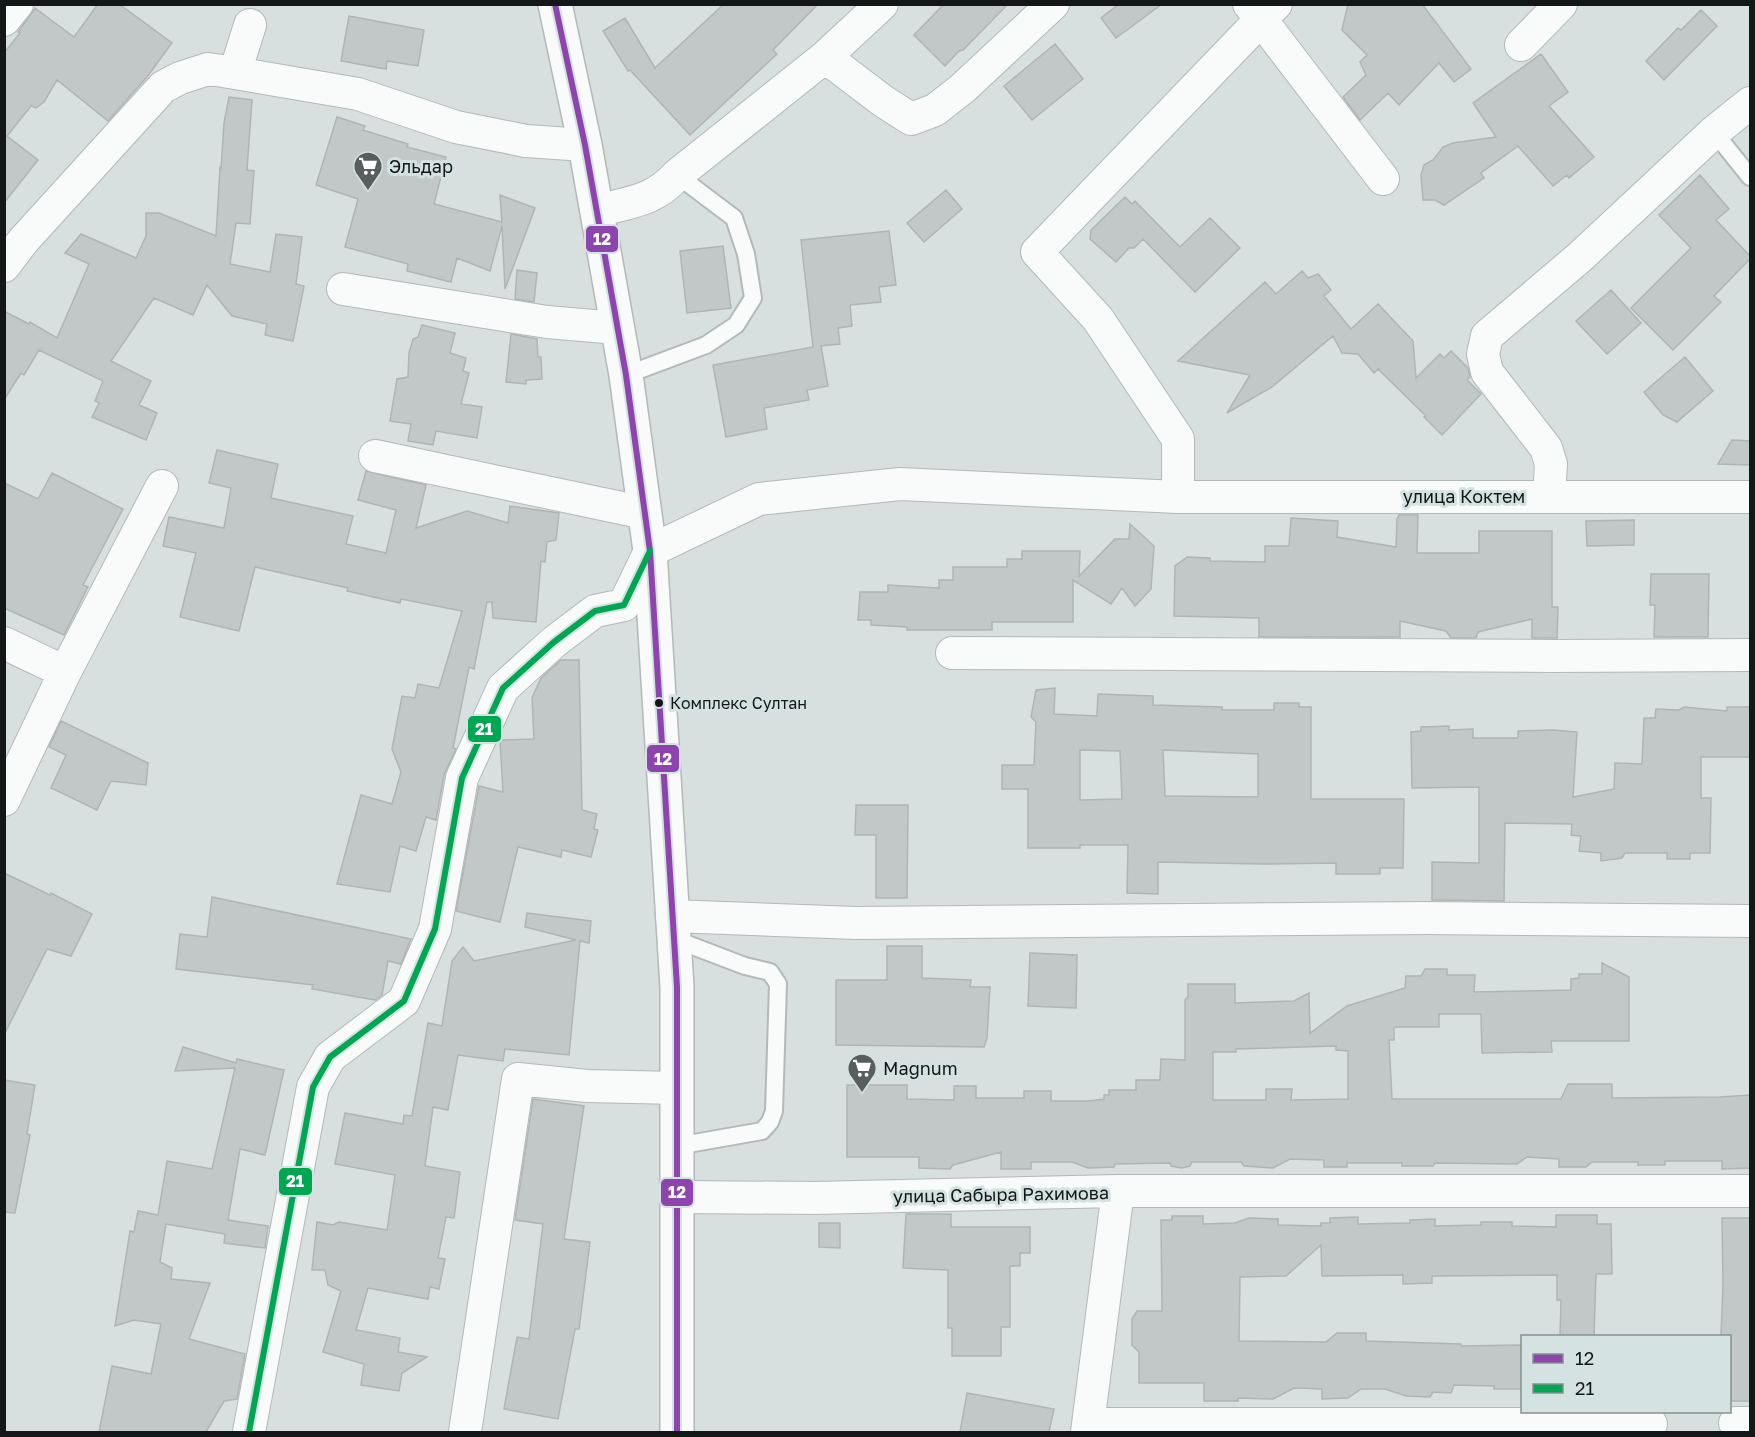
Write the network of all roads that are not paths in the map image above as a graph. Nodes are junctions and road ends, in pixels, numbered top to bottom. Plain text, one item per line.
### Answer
1 (17, 4) edge
2 (882, 4) edge
3 (1053, 4) edge
4 (1561, 4) edge
5 (560, 6) edge
6 (1262, 10) edge
7 (4, 20) edge
8 (250, 25) dead end
9 (1521, 45) dead end
10 (825, 57) junction
11 (235, 73) junction
12 (1750, 104) edge
13 (1714, 132) junction
14 (585, 145) junction
15 (677, 176) junction
16 (1750, 177) edge
17 (1383, 179) dead end
18 (597, 210) junction
19 (4, 266) edge
20 (343, 289) dead end
21 (617, 328) junction
22 (626, 375) junction
23 (375, 456) dead end
24 (162, 486) dead end
25 (1549, 496) junction
26 (1178, 497) junction
27 (1750, 497) edge
28 (645, 513) junction
29 (650, 551) junction
30 (4, 643) edge
31 (952, 653) dead end
32 (1750, 655) edge
33 (65, 672) junction
34 (4, 800) edge
35 (1750, 921) edge
36 (673, 927) junction
37 (677, 1088) junction
38 (677, 1146) junction
39 (1118, 1191) junction
40 (1750, 1191) edge
41 (677, 1197) junction
42 (1651, 1424) dead end
43 (1087, 1428) edge
44 (249, 1432) edge
45 (465, 1432) edge
46 (677, 1432) edge

1 - 7 street
2 - 10 street
3 - 10 street
4 - 9 street
5 - 14 main road
6 - 17 street
6 - 26 street
8 - 11 street
10 - 15 street
11 - 14 street
11 - 19 street
12 - 13 street
13 - 16 lane
13 - 25 street
14 - 18 main road
15 - 18 street
15 - 22 lane
18 - 21 main road
20 - 21 street
21 - 22 main road
22 - 28 main road
23 - 28 street
24 - 33 street
25 - 26 street, улица Коктем
25 - 27 street, улица Коктем
26 - 29 street, улица Коктем
28 - 29 main road
29 - 36 main road
29 - 44 street
30 - 33 street
31 - 32 street
33 - 34 street
35 - 36 street
36 - 37 main road
36 - 38 lane
37 - 38 main road
37 - 45 street
38 - 41 main road
39 - 40 street
39 - 41 street, улица Сабыра Рахимова
39 - 43 street, улица Сабыра Рахимова
41 - 46 main road
42 - 43 street

